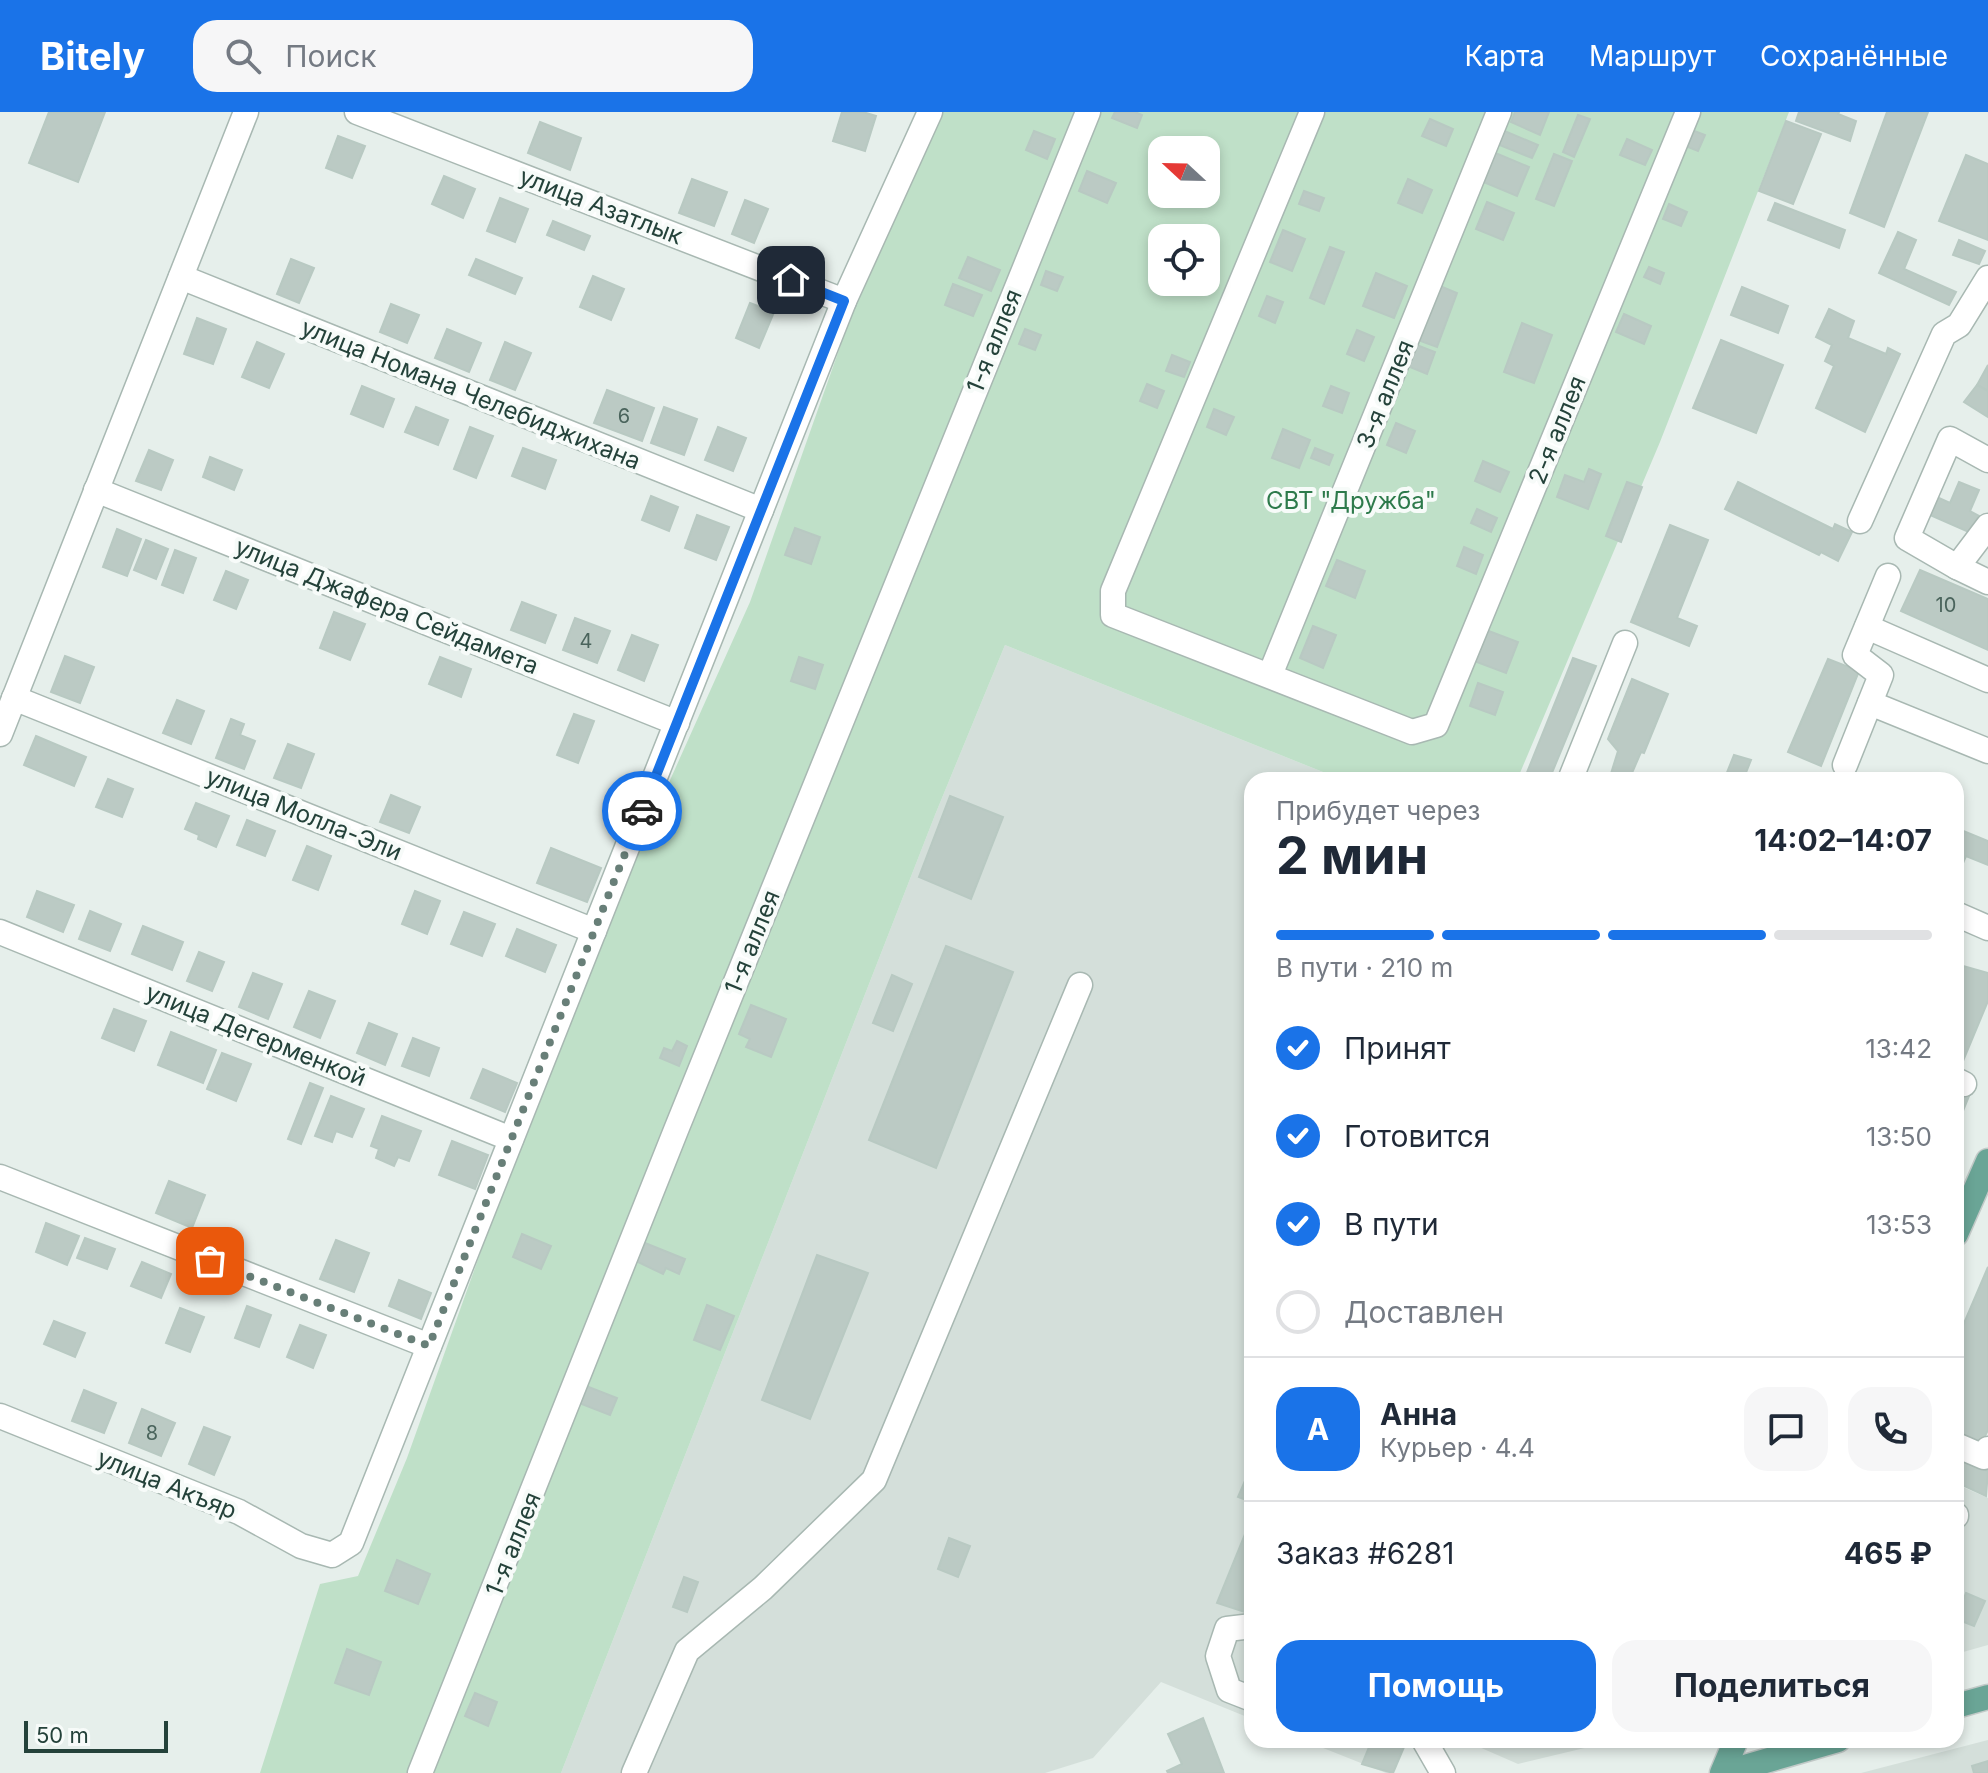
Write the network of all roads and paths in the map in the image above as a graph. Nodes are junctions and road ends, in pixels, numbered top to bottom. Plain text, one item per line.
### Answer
1 (246, 112) edge
2 (357, 112) edge
3 (930, 112) edge
4 (1088, 112) edge
5 (1312, 112) edge
6 (1499, 112) edge
7 (1688, 112) edge
8 (181, 277) junction
9 (1988, 278) edge
10 (844, 301) junction
11 (1988, 460) edge
12 (96, 490) junction
13 (761, 510) junction
14 (1860, 521) dead end
15 (1988, 526) edge
16 (1957, 567) junction
17 (1888, 576) dead end
18 (1988, 582) edge
19 (1867, 627) junction
20 (1625, 643) dead end
21 (1270, 675) junction
22 (1988, 680) edge
23 (14, 698) junction
24 (1870, 703) junction
25 (677, 723) junction
26 (0, 734) edge
27 (1988, 751) edge
28 (1845, 765) dead end
29 (1573, 772) edge
30 (1964, 918) edge
31 (1988, 928) edge
32 (594, 931) junction
33 (0, 932) edge
34 (1080, 985) dead end
35 (511, 1139) junction
36 (1988, 1161) edge
37 (0, 1177) edge
38 (1983, 1187) edge
39 (1964, 1212) edge
40 (429, 1346) junction
41 (0, 1416) edge
42 (1964, 1448) edge
43 (1988, 1449) edge
44 (1244, 1627) edge
45 (1244, 1696) edge
46 (1988, 1697) edge
47 (1964, 1704) edge
48 (1429, 1748) edge
49 (1733, 1748) edge
50 (1818, 1748) edge
51 (1772, 1766) edge
52 (420, 1773) edge
53 (634, 1773) edge
54 (1443, 1773) edge
55 (1723, 1773) edge

1 - 8 street
2 - 10 street, улица Азатлык
3 - 10 street
4 - 52 street, 1-я аллея
5 - 21 street
6 - 21 street, 3-я аллея
7 - 21 street, 2-я аллея
8 - 12 street
8 - 13 street, улица Номана Челебиджихана
9 - 14 street
10 - 13 street
11 - 16 street
12 - 23 street
12 - 25 street, улица Джафера Сейдамета
13 - 25 street
15 - 16 street
16 - 18 street
17 - 19 street
19 - 22 street
19 - 24 street
20 - 29 street
23 - 26 street
23 - 32 street, улица Молла-Эли
24 - 27 street
24 - 28 street
25 - 32 street
30 - 31 street
32 - 35 street
33 - 35 street, улица Дегерменкой
34 - 53 street
35 - 40 street
36 - 38 main road
37 - 40 street
38 - 39 main road
40 - 41 street, улица Акъяр
42 - 43 street
44 - 45 street
46 - 47 main road
48 - 54 street
49 - 55 main road
50 - 51 main road
51 - 55 main road

